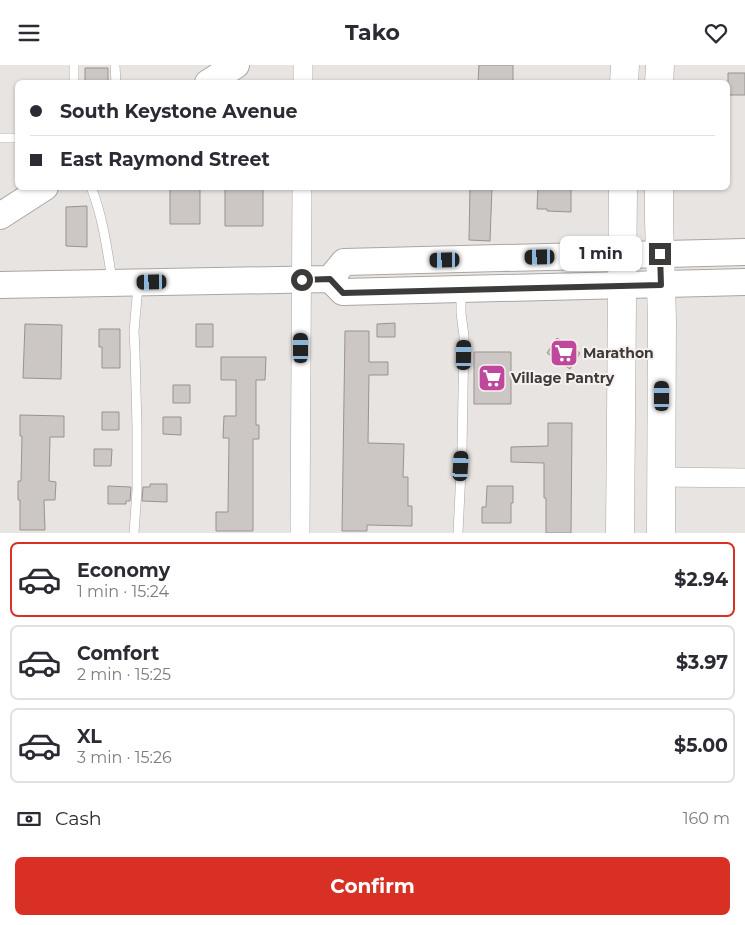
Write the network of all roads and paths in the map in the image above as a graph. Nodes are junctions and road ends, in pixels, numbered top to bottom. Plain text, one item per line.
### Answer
1 (74, 65) edge
2 (115, 65) edge
3 (236, 65) edge
4 (303, 65) edge
5 (624, 65) edge
6 (660, 65) edge
7 (74, 80) edge
8 (116, 80) edge
9 (213, 80) edge
10 (303, 80) edge
11 (624, 80) edge
12 (660, 80) edge
13 (0, 138) edge
14 (15, 138) edge
15 (39, 190) edge
16 (92, 190) edge
17 (302, 190) edge
18 (623, 190) edge
19 (659, 190) edge
20 (0, 216) edge
21 (745, 252) edge
22 (660, 254) junction
23 (622, 255) junction
24 (330, 279) junction
25 (302, 280) junction
26 (745, 282) edge
27 (112, 283) junction
28 (138, 283) junction
29 (0, 285) edge
30 (661, 285) junction
31 (622, 286) junction
32 (461, 290) junction
33 (662, 477) junction
34 (745, 478) edge
35 (134, 533) edge
36 (300, 533) edge
37 (458, 533) edge
38 (620, 533) edge
39 (662, 533) edge

1 - 7 lane
2 - 8 lane
3 - 9 main road
4 - 10 street
5 - 11 main road
6 - 12 main road
13 - 14 lane
15 - 20 main road
16 - 27 lane
17 - 25 street
18 - 23 main road
19 - 22 main road
21 - 22 main road
22 - 23 main road
22 - 30 main road
23 - 24 main road
23 - 31 main road
24 - 25 main road
24 - 32 main road
25 - 28 main road
25 - 36 street
26 - 30 main road
27 - 28 main road
27 - 29 main road
28 - 35 lane
30 - 31 main road
30 - 33 main road
31 - 32 main road
31 - 38 main road
32 - 37 lane
33 - 34 street
33 - 39 main road

